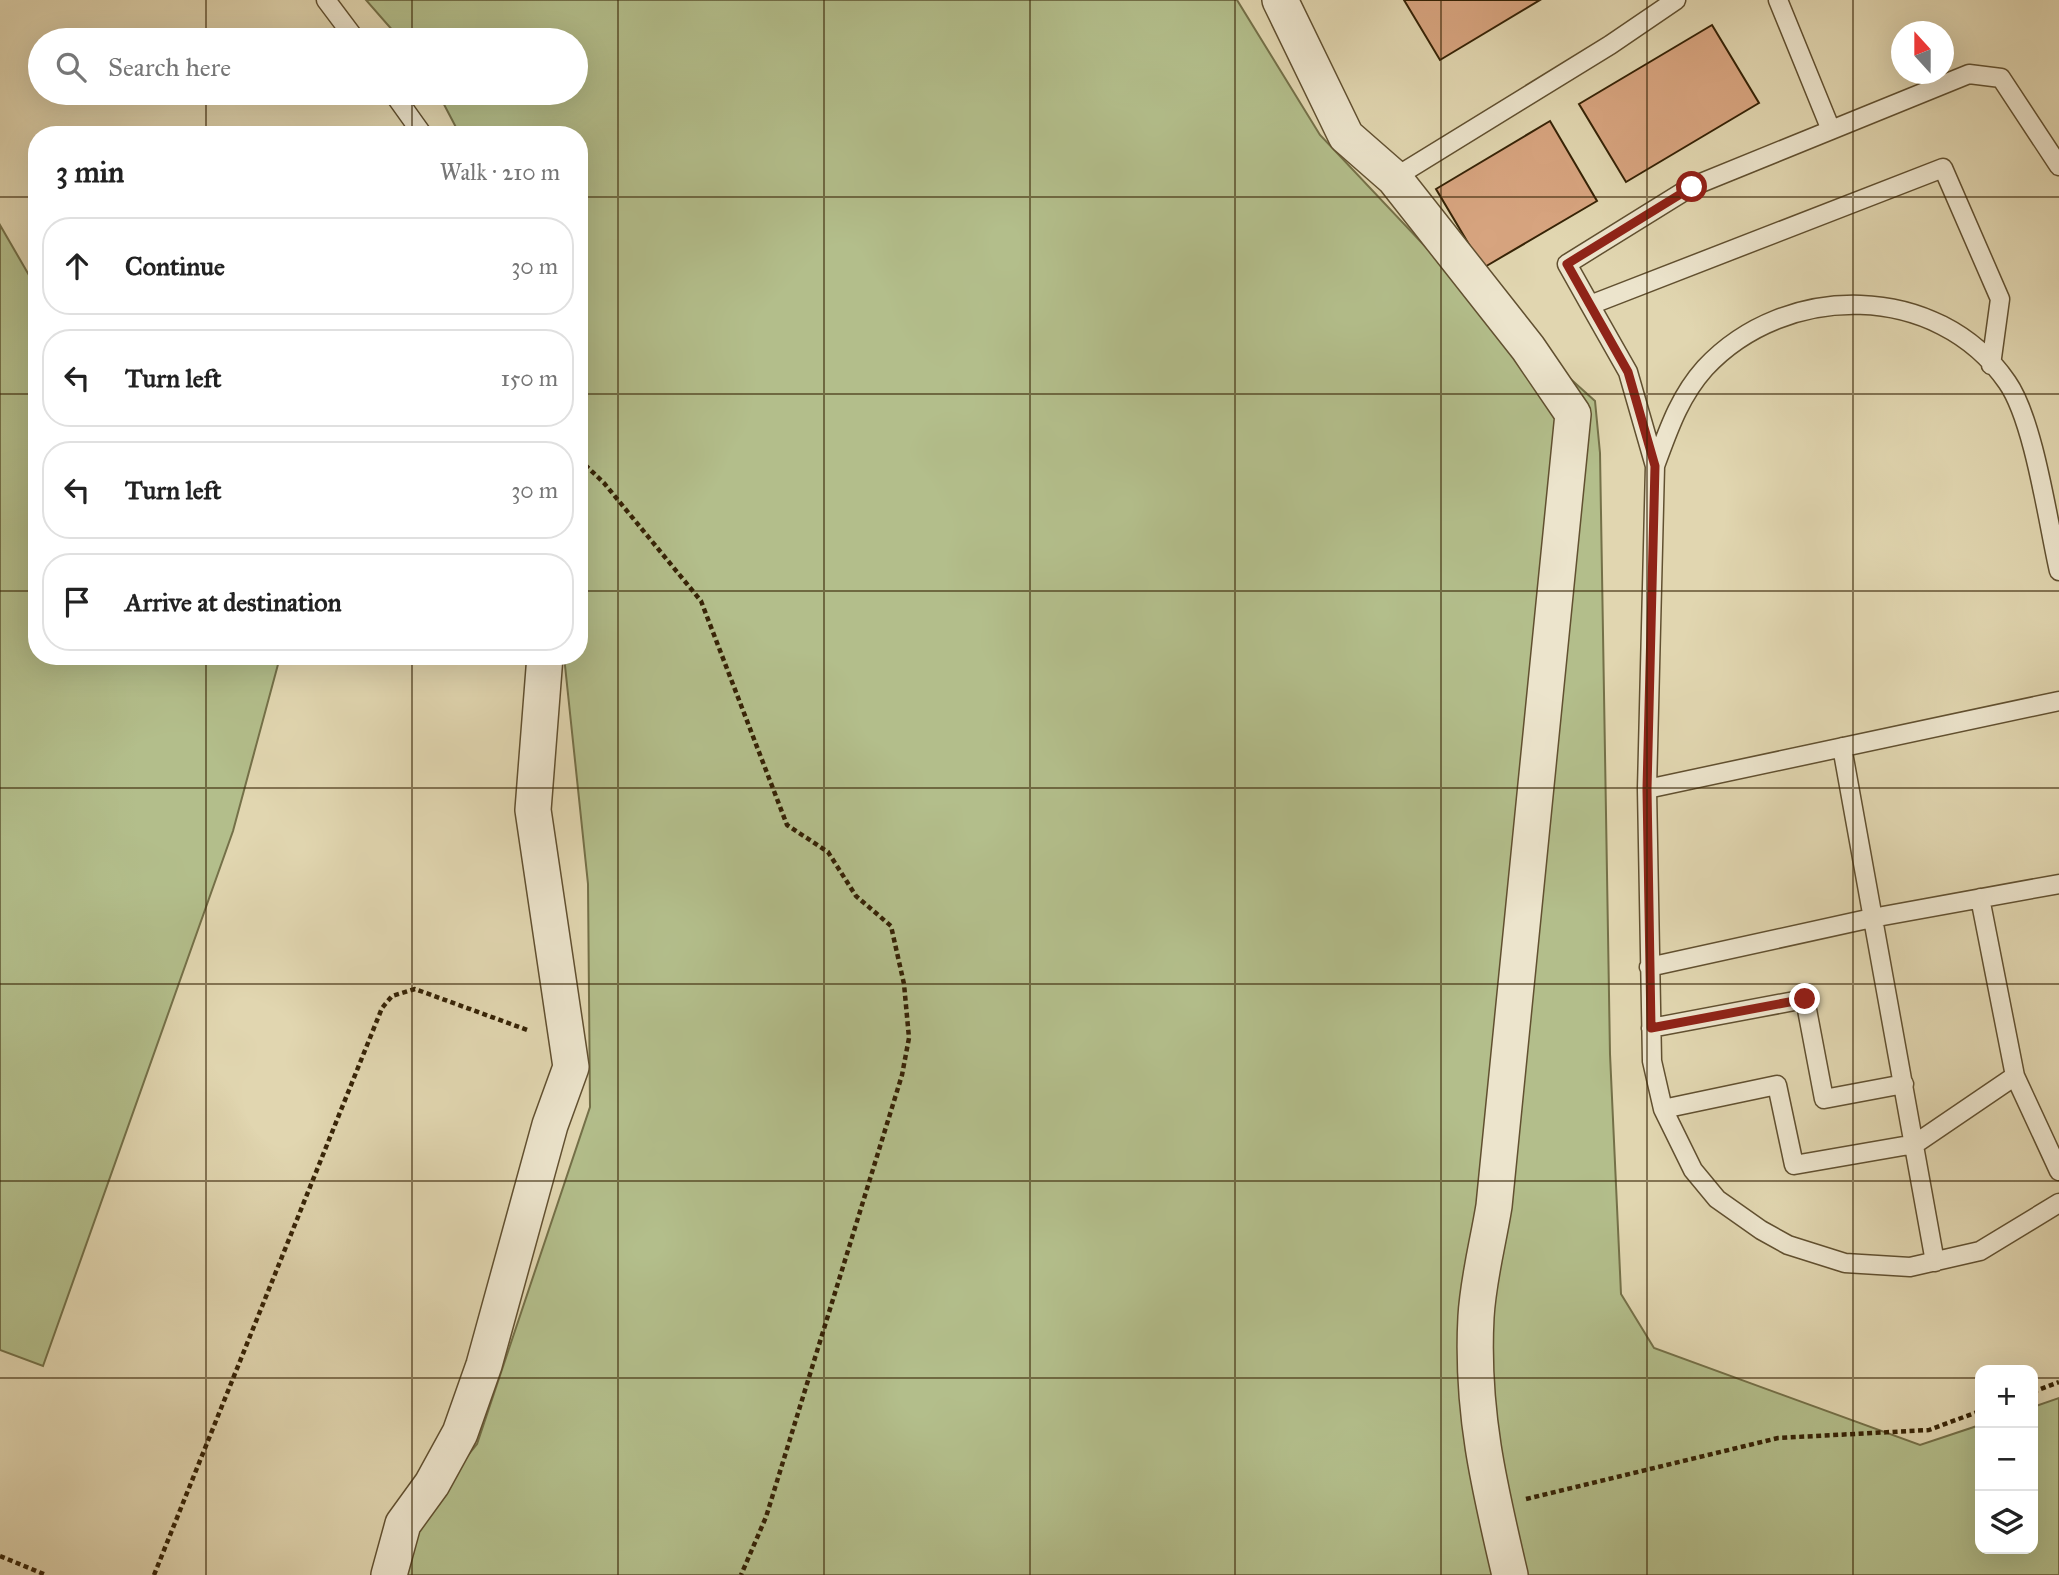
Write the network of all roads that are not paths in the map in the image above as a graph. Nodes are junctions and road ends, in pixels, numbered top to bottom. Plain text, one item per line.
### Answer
1 (326, 0) edge
2 (1280, 0) edge
3 (1676, 0) edge
4 (1777, 0) edge
5 (347, 28) edge
6 (402, 105) edge
7 (417, 126) edge
8 (1831, 130) junction
9 (2059, 166) edge
10 (1394, 178) junction
11 (1590, 305) junction
12 (1991, 365) junction
13 (1655, 466) junction
14 (2059, 571) edge
15 (544, 665) edge
16 (2059, 701) edge
17 (1842, 747) junction
18 (1647, 789) junction
19 (2059, 884) edge
20 (1980, 898) junction
21 (1872, 918) junction
22 (1648, 967) junction
23 (1651, 1028) junction
24 (2015, 1076) junction
25 (1904, 1084) junction
26 (1663, 1110) junction
27 (1915, 1144) junction
28 (2059, 1171) edge
29 (2059, 1203) edge
30 (1935, 1262) junction
31 (389, 1575) edge
32 (1510, 1575) edge

1 - 5 lane
2 - 10 street
3 - 10 lane
4 - 8 lane
6 - 7 lane
8 - 9 lane
8 - 11 lane
10 - 32 street
11 - 12 lane
11 - 13 lane
12 - 13 lane
12 - 14 lane
13 - 18 lane
15 - 31 street
16 - 17 lane
17 - 18 lane
17 - 21 lane
18 - 22 lane
19 - 20 lane
20 - 21 lane
20 - 24 lane
21 - 22 lane
21 - 25 lane
22 - 23 lane
23 - 25 lane
23 - 26 lane
24 - 27 lane
24 - 28 lane
25 - 27 lane
26 - 27 lane
26 - 30 lane
27 - 30 lane
29 - 30 lane

